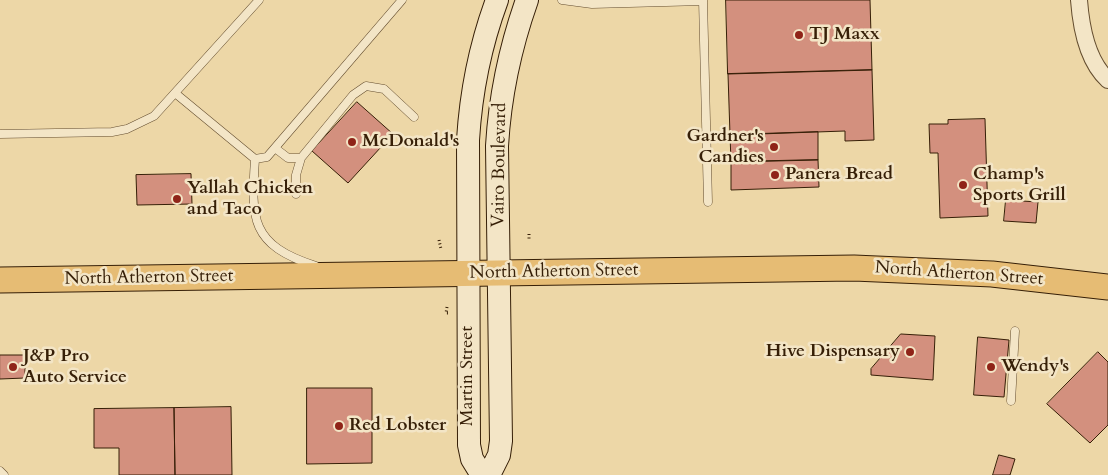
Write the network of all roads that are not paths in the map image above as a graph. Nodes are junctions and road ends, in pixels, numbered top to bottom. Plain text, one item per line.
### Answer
1 (258, 0) edge
2 (402, 0) edge
3 (497, 0) edge
4 (527, 0) edge
5 (562, 0) edge
6 (704, 0) edge
7 (1079, 0) edge
8 (1108, 80) edge
9 (175, 93) junction
10 (414, 117) dead end
11 (0, 134) edge
12 (275, 148) junction
13 (254, 158) junction
14 (301, 158) junction
15 (296, 194) dead end
16 (708, 202) dead end
17 (468, 273) junction
18 (499, 273) junction
19 (370, 275) junction
20 (0, 280) edge
21 (1108, 287) edge
22 (1014, 331) dead end
23 (1011, 401) dead end
24 (0, 471) edge
25 (4, 475) edge
26 (482, 475) edge
27 (489, 475) edge

1 - 9 lane
2 - 12 lane
3 - 17 main road, Vairo Boulevard
4 - 18 main road, Vairo Boulevard
5 - 6 lane
6 - 16 lane
7 - 8 street
9 - 11 lane
9 - 13 lane
10 - 14 lane
12 - 13 lane
12 - 14 lane
13 - 19 lane
14 - 15 lane
17 - 18 main road, North Atherton Street
17 - 19 main road, North Atherton Street
17 - 26 main road, Martin Street
18 - 21 main road, North Atherton Street
18 - 27 main road, Martin Street
19 - 20 main road, North Atherton Street
22 - 23 lane
24 - 25 lane

